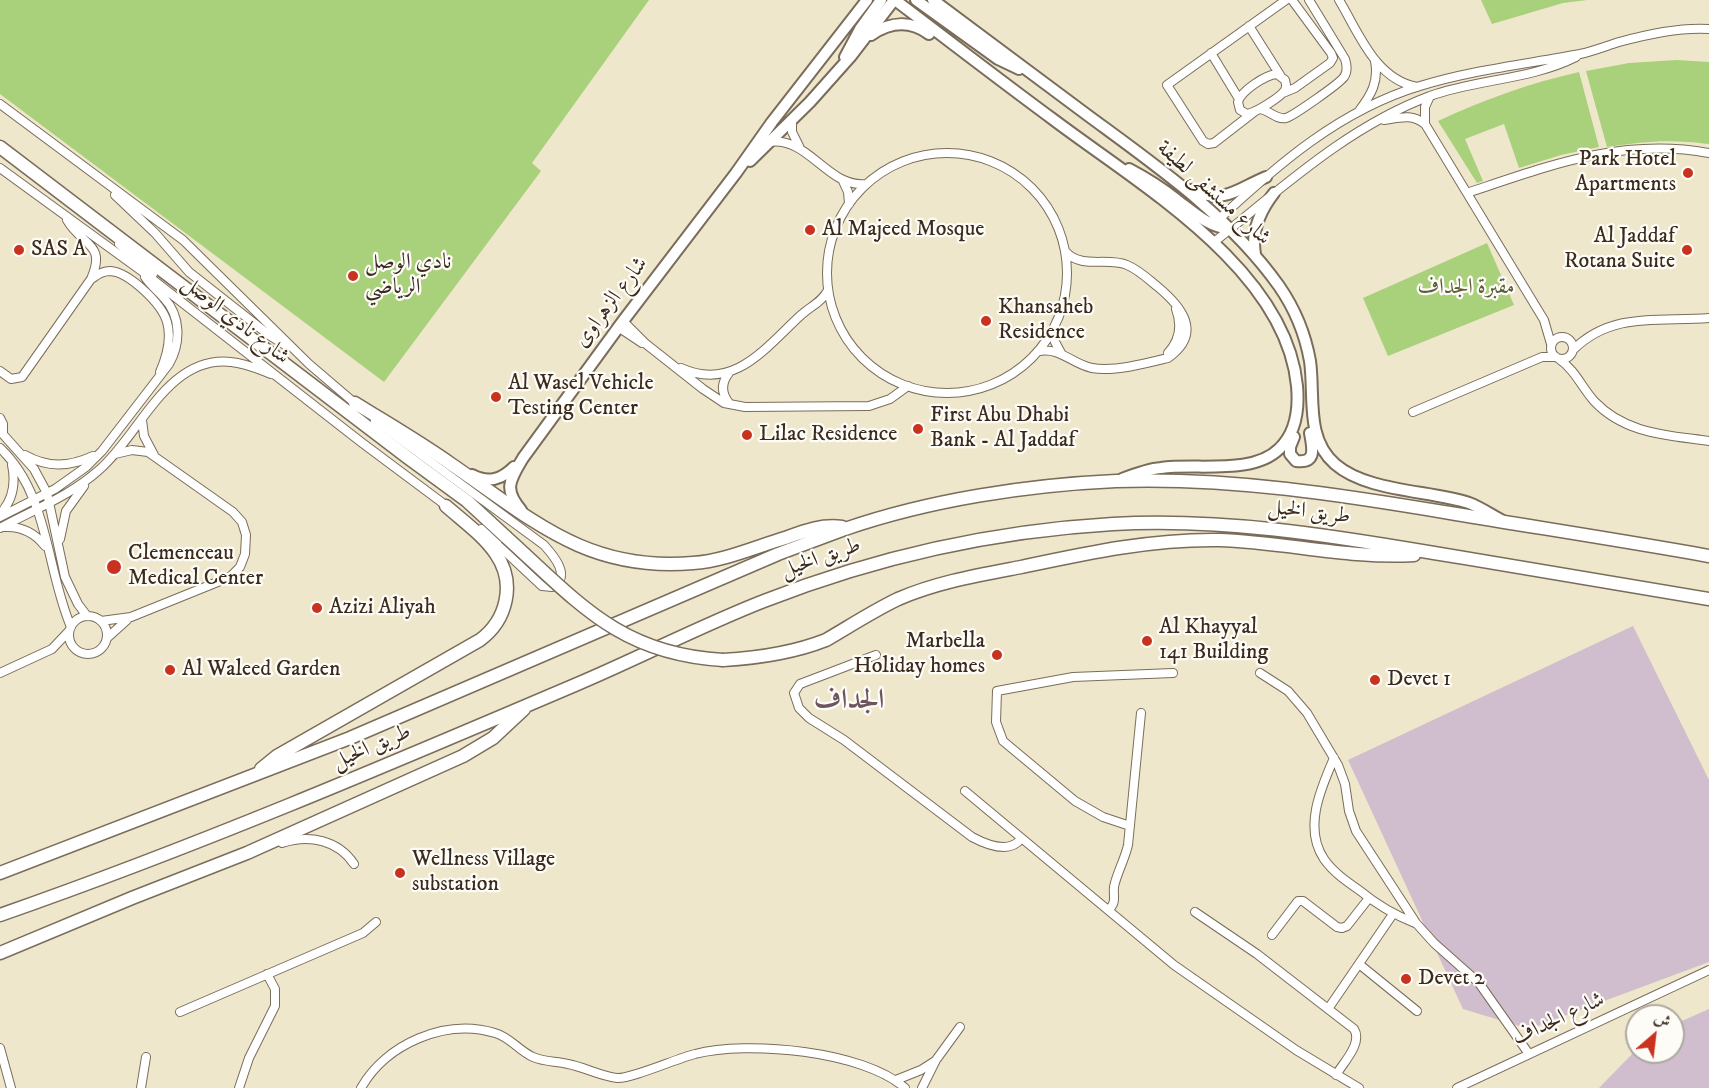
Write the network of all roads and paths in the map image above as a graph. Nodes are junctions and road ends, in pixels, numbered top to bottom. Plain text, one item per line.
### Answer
1 (856, 0) edge
2 (867, 0) edge
3 (881, 0) edge
4 (894, 0) edge
5 (916, 0) edge
6 (933, 0) edge
7 (945, 0) edge
8 (1286, 0) edge
9 (1292, 0) edge
10 (1309, 0) edge
11 (1339, 0) edge
12 (848, 25) junction
13 (1249, 26) junction
14 (970, 27) junction
15 (1709, 29) edge
16 (865, 39) junction
17 (956, 47) junction
18 (1211, 53) junction
19 (1582, 54) junction
20 (1374, 60) junction
21 (842, 66) junction
22 (1031, 73) junction
23 (1280, 75) junction
24 (1417, 87) junction
25 (1283, 93) junction
26 (1430, 96) junction
27 (1239, 99) junction
28 (1272, 100) junction
29 (0, 104) edge
30 (1257, 110) junction
31 (0, 111) edge
32 (1357, 113) junction
33 (1275, 116) junction
34 (18, 118) junction
35 (792, 120) junction
36 (1379, 120) junction
37 (1425, 124) junction
38 (769, 142) junction
39 (0, 147) edge
40 (799, 148) junction
41 (1709, 153) edge
42 (0, 168) edge
43 (736, 173) junction
44 (1266, 177) junction
45 (843, 181) junction
46 (106, 183) junction
47 (866, 184) junction
48 (1179, 185) junction
49 (62, 193) junction
50 (1274, 193) junction
51 (1467, 193) junction
52 (849, 204) junction
53 (65, 216) junction
54 (1212, 226) junction
55 (1230, 230) junction
56 (1214, 243) junction
57 (1065, 249) junction
58 (1255, 254) junction
59 (1084, 262) junction
60 (143, 272) junction
61 (1068, 276) junction
62 (91, 279) junction
63 (828, 290) junction
64 (1690, 318) junction
65 (1709, 318) edge
66 (1544, 320) junction
67 (620, 324) junction
68 (1709, 325) edge
69 (1053, 331) junction
70 (1593, 334) junction
71 (1565, 337) junction
72 (234, 343) junction
73 (1551, 345) junction
74 (292, 348) junction
75 (1039, 351) junction
76 (1573, 351) junction
77 (1061, 352) junction
78 (1557, 358) junction
79 (1538, 359) junction
80 (674, 365) junction
81 (0, 371) edge
82 (729, 373) junction
83 (1576, 375) junction
84 (278, 376) junction
85 (158, 378) junction
86 (908, 386) junction
87 (1311, 399) junction
88 (1298, 402) junction
89 (355, 403) junction
90 (731, 405) junction
91 (1413, 412) dead end
92 (0, 418) edge
93 (142, 420) junction
94 (1, 432) edge
95 (1709, 441) edge
96 (0, 448) edge
97 (16, 449) junction
98 (102, 451) junction
99 (115, 454) junction
100 (155, 456) junction
101 (10, 458) junction
102 (523, 458) junction
103 (450, 463) junction
104 (90, 477) junction
105 (1116, 481) junction
106 (47, 493) junction
107 (34, 500) junction
108 (50, 502) junction
109 (446, 506) junction
110 (37, 508) junction
111 (0, 515) edge
112 (532, 521) junction
113 (1503, 522) junction
114 (1, 528) edge
115 (846, 528) junction
116 (59, 548) junction
117 (48, 550) junction
118 (1436, 553) junction
119 (1709, 556) edge
120 (1709, 599) edge
121 (87, 616) junction
122 (131, 617) junction
123 (101, 621) junction
124 (71, 628) junction
125 (107, 638) junction
126 (52, 650) junction
127 (79, 651) junction
128 (876, 655) dead end
129 (0, 673) edge
130 (1173, 673) dead end
131 (1260, 673) dead end
132 (528, 705) junction
133 (1141, 713) dead end
134 (1334, 758) junction
135 (257, 773) junction
136 (965, 791) dead end
137 (1130, 826) junction
138 (1021, 838) junction
139 (247, 853) junction
140 (354, 864) dead end
141 (0, 873) edge
142 (1369, 898) junction
143 (22, 908) junction
144 (1108, 910) junction
145 (1195, 912) dead end
146 (1393, 914) junction
147 (0, 915) edge
148 (376, 922) dead end
149 (1416, 923) junction
150 (0, 924) edge
151 (1272, 935) dead end
152 (6, 951) edge
153 (0, 958) edge
154 (1359, 964) junction
155 (1709, 970) edge
156 (267, 974) junction
157 (1328, 1009) junction
158 (1417, 1011) dead end
159 (180, 1012) dead end
160 (960, 1027) dead end
161 (0, 1048) edge
162 (1529, 1054) junction
163 (146, 1057) dead end
164 (936, 1060) junction
165 (1335, 1075) junction
166 (896, 1080) junction
167 (11, 1088) edge
168 (141, 1088) edge
169 (239, 1088) edge
170 (361, 1088) edge
171 (905, 1088) edge
172 (922, 1088) edge
173 (1359, 1088) edge
174 (1457, 1088) edge

1 - 12 main road
2 - 12 main road, شارع الزهراوى
3 - 21 main road
4 - 16 main road, شارع الزهراوى
4 - 17 main road, شارع مستشفى لطيفة
5 - 22 main road
6 - 14 main road, شارع مستشفى لطيفة
7 - 14 main road
8 - 13 street
9 - 25 street
10 - 33 street
11 - 20 street
12 - 43 main road, شارع الزهراوى
13 - 18 street
13 - 23 street
14 - 22 main road, شارع مستشفى لطيفة
15 - 19 street
16 - 17 main road
16 - 21 main road, شارع الزهراوى
17 - 54 main road, شارع مستشفى لطيفة
18 - 27 street
18 - 30 street
19 - 24 street
19 - 26 street
20 - 24 street
20 - 32 street
21 - 35 main road, شارع الزهراوى
22 - 48 main road, شارع مستشفى لطيفة
23 - 25 street
23 - 27 street
24 - 32 street
25 - 28 street
26 - 36 street
26 - 37 street
27 - 30 street
28 - 30 street
28 - 33 street
29 - 34 street, شارع نادي الوصل
30 - 33 street
31 - 34 street
32 - 44 street
34 - 46 street, شارع نادي الوصل
35 - 38 main road, شارع الزهراوى
35 - 40 street
36 - 37 street
36 - 50 street
37 - 51 street
38 - 40 street
38 - 43 main road, شارع الزهراوى
39 - 49 highway
40 - 45 street
41 - 51 street
42 - 53 street, شارع نادي الوصل
43 - 67 main road, شارع الزهراوى
44 - 48 main road
44 - 54 street
45 - 47 street
45 - 52 street
46 - 74 street, شارع نادي الوصل
46 - 74 street, شارع نادي الوصل
47 - 52 street
47 - 57 street
48 - 54 main road, شارع مستشفى لطيفة
49 - 72 street
49 - 118 highway, bridge
50 - 55 street
50 - 58 main road
51 - 66 street
52 - 63 street
53 - 60 street, شارع نادي الوصل
53 - 62 street
54 - 55 main road, شارع مستشفى لطيفة
54 - 56 main road, شارع مستشفى لطيفة
55 - 56 street
55 - 58 main road, شارع مستشفى لطيفة
56 - 88 main road, شارع مستشفى لطيفة
57 - 59 street
57 - 61 street
58 - 87 main road, شارع مستشفى لطيفة
59 - 61 street
59 - 77 street
60 - 72 street, شارع نادي الوصل
60 - 85 street
61 - 69 street
62 - 81 street
62 - 85 street
63 - 82 street
63 - 86 street
64 - 65 street
64 - 68 street
64 - 70 street
66 - 71 street
66 - 73 street
67 - 80 street
67 - 102 main road, شارع الزهراوى
69 - 75 street
69 - 77 street
70 - 71 street
70 - 76 street
71 - 73 street
71 - 76 street
72 - 84 street, شارع نادي الوصل
73 - 78 street
73 - 79 street
74 - 89 street, شارع نادي الوصل
75 - 77 street
75 - 86 street
76 - 78 street
76 - 83 street
78 - 79 street
78 - 83 street
79 - 91 street
80 - 82 street
80 - 90 street
82 - 90 street
83 - 95 street
84 - 93 street
84 - 109 street, شارع نادي الوصل
85 - 98 street
86 - 90 street
87 - 88 main road
87 - 113 main road, شارع مستشفى لطيفة
88 - 105 main road, شارع مستشفى لطيفة
89 - 103 highway
89 - 109 street, شارع نادي الوصل
92 - 94 street
93 - 99 street
93 - 100 street
94 - 97 street
96 - 101 street
97 - 98 street
97 - 106 street
98 - 106 street
99 - 100 street
99 - 104 street
100 - 122 street
101 - 107 street
101 - 111 street
102 - 103 main road, شارع الزهراوى
102 - 112 main road, شارع الزهراوى
103 - 112 highway
104 - 108 street
104 - 116 street
105 - 113 highway, طريق الخيل
105 - 115 highway, طريق الخيل
106 - 107 street
106 - 108 street
107 - 110 street
107 - 111 street
108 - 110 street
108 - 116 street
109 - 135 highway
110 - 114 street
110 - 117 street
112 - 115 highway
113 - 119 highway, طريق الخيل
114 - 117 street
115 - 135 highway, طريق الخيل
116 - 121 street
117 - 124 street
118 - 120 highway, طريق الخيل
118 - 132 highway, طريق الخيل
121 - 123 street
121 - 124 street
122 - 123 street
122 - 125 street
123 - 125 street
124 - 126 street
124 - 127 street
125 - 127 street
126 - 127 street
126 - 129 street
128 - 138 street
130 - 137 street
131 - 134 street
132 - 139 highway
132 - 143 highway, طريق الخيل
133 - 137 street
134 - 142 street
134 - 149 street
135 - 141 highway, طريق الخيل
136 - 138 street
137 - 144 street
138 - 144 street
139 - 140 street
139 - 152 highway
142 - 146 street
142 - 151 street
143 - 147 highway, طريق الخيل
143 - 150 highway
144 - 165 street
145 - 157 street
146 - 149 street
146 - 154 street
148 - 156 street
149 - 162 street
152 - 153 highway
154 - 157 street
154 - 158 street
155 - 162 street, شارع الجداف
156 - 159 street
156 - 169 street
157 - 165 street
160 - 164 street
161 - 167 street
162 - 174 street, شارع الجداف
163 - 168 street
164 - 166 street
164 - 172 street
165 - 173 street
166 - 170 street
166 - 171 street

